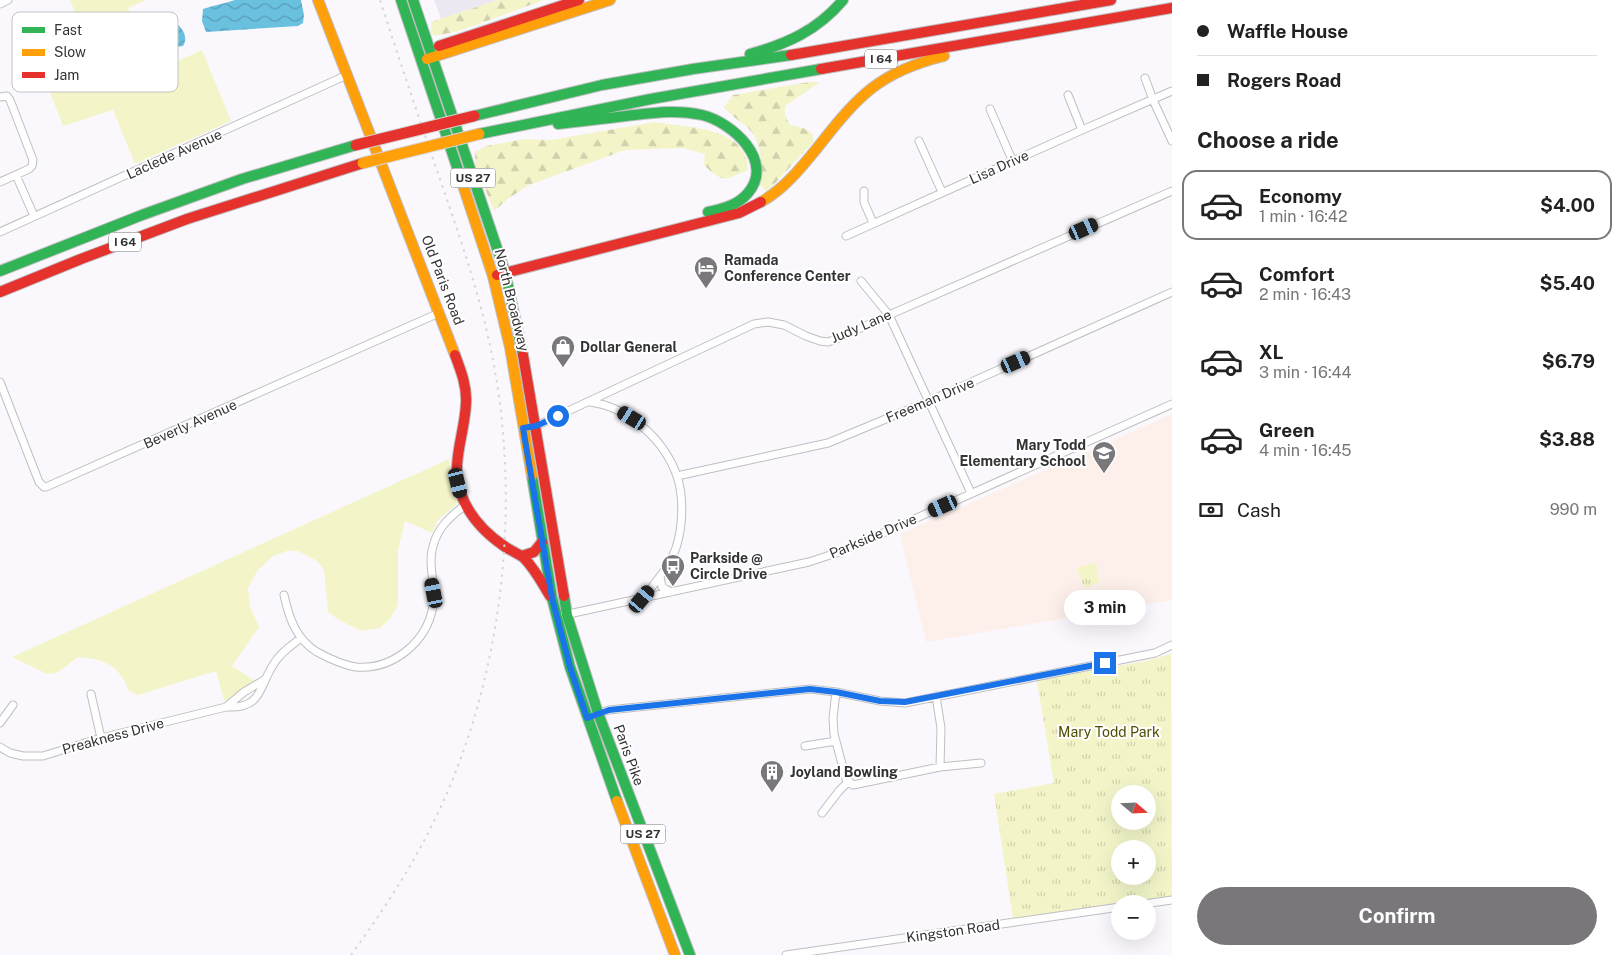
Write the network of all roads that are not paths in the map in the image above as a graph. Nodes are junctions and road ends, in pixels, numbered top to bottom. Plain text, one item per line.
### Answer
1 (8, 0) edge
2 (318, 0) edge
3 (401, 0) edge
4 (413, 0) edge
5 (579, 0) edge
6 (610, 0) edge
7 (843, 0) edge
8 (1111, 0) edge
9 (0, 4) edge
10 (1172, 8) edge
11 (1056, 29) junction
12 (426, 55) junction
13 (693, 69) junction
14 (347, 75) junction
15 (1145, 78) dead end
16 (1172, 91) edge
17 (1068, 95) dead end
18 (0, 97) edge
19 (1153, 100) junction
20 (990, 109) dead end
21 (501, 129) junction
22 (1082, 130) junction
23 (919, 141) dead end
24 (1172, 141) edge
25 (1013, 162) junction
26 (16, 175) junction
27 (0, 182) edge
28 (864, 191) dead end
29 (1172, 191) edge
30 (942, 192) junction
31 (34, 216) junction
32 (873, 223) junction
33 (0, 232) edge
34 (846, 236) dead end
35 (498, 270) junction
36 (0, 271) edge
37 (861, 281) dead end
38 (0, 292) edge
39 (1172, 292) edge
40 (439, 313) junction
41 (889, 315) junction
42 (0, 382) edge
43 (929, 401) junction
44 (590, 402) junction
45 (1172, 404) edge
46 (536, 426) junction
47 (523, 428) junction
48 (677, 476) junction
49 (971, 493) junction
50 (465, 505) junction
51 (542, 542) junction
52 (557, 560) junction
53 (525, 561) junction
54 (545, 562) junction
55 (660, 577) junction
56 (671, 592) junction
57 (284, 595) dead end
58 (552, 598) junction
59 (642, 599) junction
60 (562, 616) junction
61 (301, 638) junction
62 (1172, 645) edge
63 (264, 680) junction
64 (836, 692) junction
65 (91, 694) dead end
66 (936, 696) junction
67 (13, 705) dead end
68 (226, 707) junction
69 (592, 716) junction
70 (0, 723) edge
71 (101, 738) junction
72 (836, 741) junction
73 (806, 746) dead end
74 (0, 747) edge
75 (981, 762) dead end
76 (940, 767) junction
77 (848, 782) junction
78 (822, 812) dead end
79 (1172, 900) edge
80 (1156, 902) edge
81 (1111, 908) edge
82 (675, 955) edge
83 (690, 955) edge
84 (786, 955) edge

1 - 9 street
2 - 14 main road, Old Paris Road
3 - 12 main road, North Broadway / US 27
4 - 12 main road, North Broadway / US 27
5 - 12 main road
6 - 12 main road
7 - 13 main road
8 - 13 main road, I 64
10 - 11 main road, I 64
11 - 21 main road, I 64
11 - 35 main road
12 - 35 main road, North Broadway / US 27
13 - 36 main road, I 64, bridge
14 - 31 street, Laclede Avenue
14 - 40 main road, Old Paris Road
15 - 19 street
16 - 19 street, Lisa Drive
17 - 22 street
18 - 26 street
19 - 22 street, Lisa Drive
19 - 24 street
20 - 25 street
21 - 35 main road
21 - 38 main road, I 64, bridge
22 - 25 street, Lisa Drive
23 - 30 street
25 - 30 street, Lisa Drive
26 - 27 street
26 - 31 street
28 - 32 street
29 - 41 street, Judy Lane
30 - 32 street, Lisa Drive
31 - 33 street, Laclede Avenue
32 - 34 street, Lisa Drive
35 - 46 main road, North Broadway / US 27
35 - 47 main road, North Broadway / US 27
37 - 41 street
39 - 43 street, Freeman Drive
40 - 42 street, Beverly Avenue
40 - 50 main road, Old Paris Road
41 - 43 street
41 - 44 street, Judy Lane
43 - 48 street, Freeman Drive
43 - 49 street
44 - 46 street, Judy Lane
44 - 48 street
45 - 49 street, Parkside Drive
46 - 47 street, Judy Lane
46 - 52 main road, North Broadway / US 27
47 - 51 main road, North Broadway / US 27
48 - 55 street
49 - 56 street, Parkside Drive
50 - 53 main road, Old Paris Road
50 - 61 street
51 - 53 main road
51 - 54 main road, North Broadway / US 27
52 - 54 main road
52 - 60 main road, Paris Pike / US 27
53 - 54 main road
53 - 58 main road
54 - 58 main road, North Broadway / US 27
55 - 56 street
55 - 59 street
56 - 59 street, Parkside Drive
57 - 61 street
58 - 60 main road, North Broadway / US 27
59 - 60 street, Parkside Drive
60 - 69 main road, Paris Pike / US 27
61 - 63 street, Preakness Drive
62 - 66 street
63 - 68 street, Preakness Drive
63 - 68 street, Preakness Drive
64 - 66 street
64 - 69 street
64 - 72 street
65 - 71 street
66 - 76 street
67 - 70 street
68 - 71 street, Preakness Drive
69 - 82 main road, Paris Pike / US 27
69 - 83 main road, Paris Pike / US 27
71 - 74 street, Preakness Drive
72 - 73 street
72 - 77 street
75 - 76 street
76 - 77 street
77 - 78 street
79 - 80 street
81 - 84 street, Kingston Road

